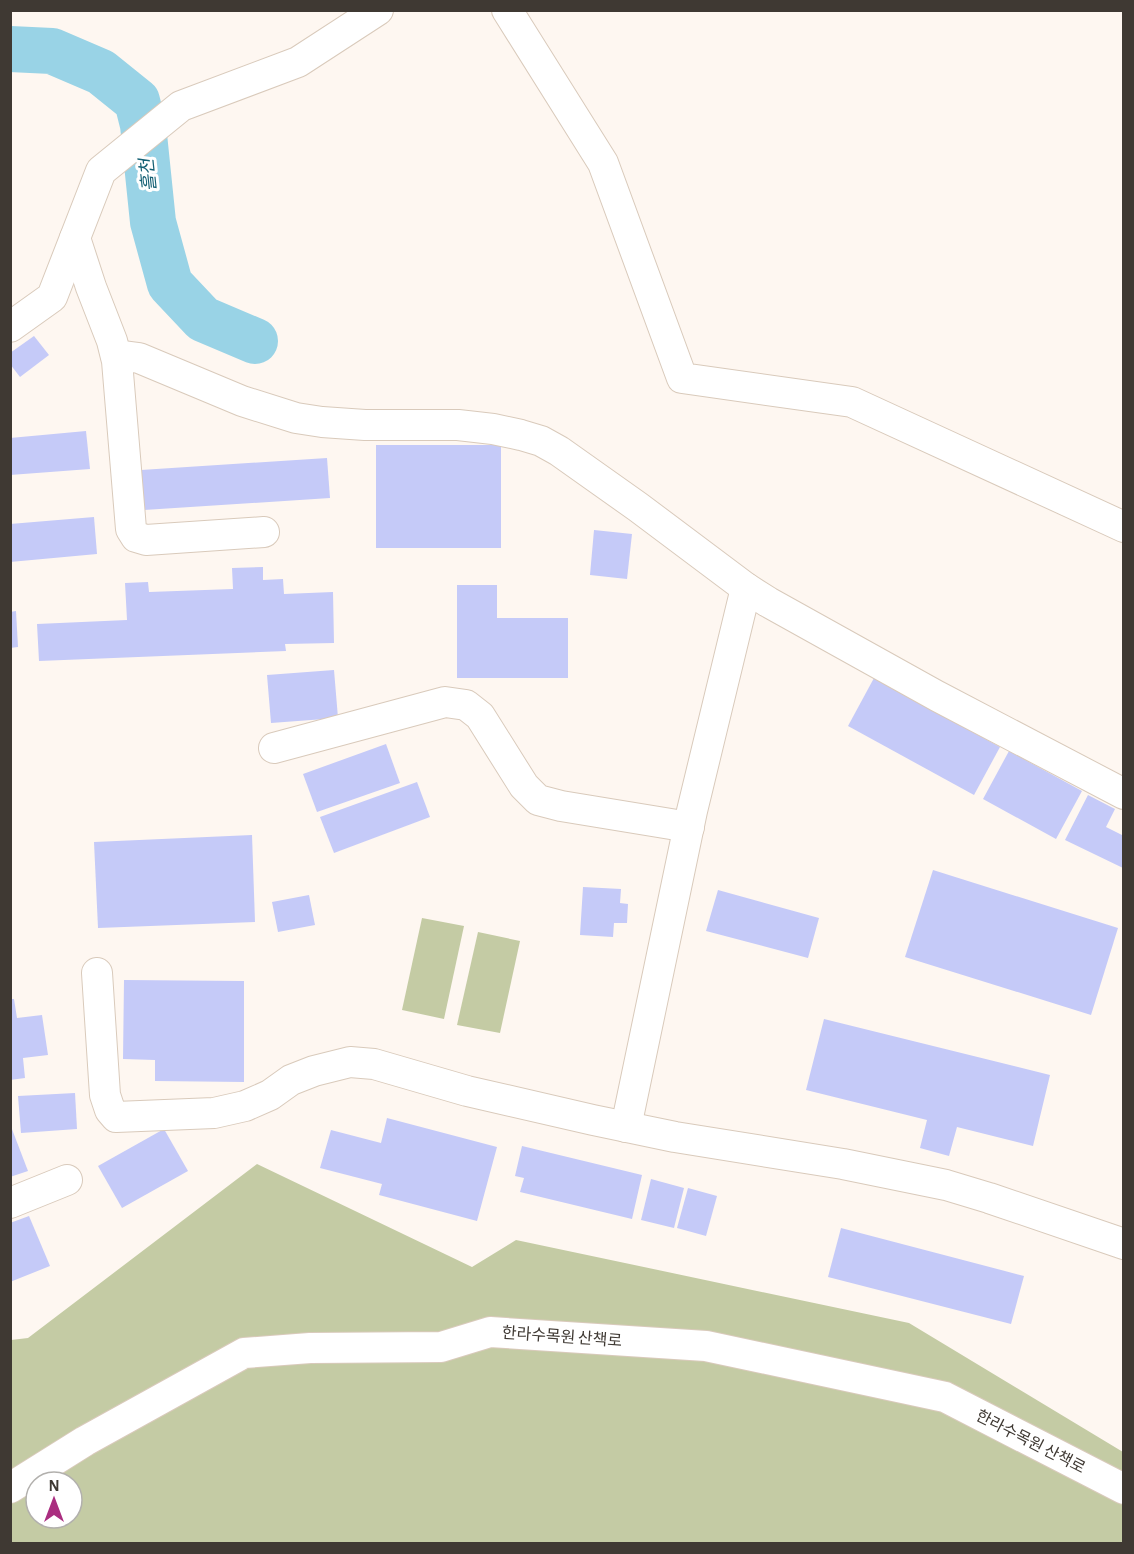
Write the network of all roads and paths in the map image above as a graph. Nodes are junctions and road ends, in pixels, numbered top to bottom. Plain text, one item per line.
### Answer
1 (378, 10) edge
2 (507, 10) edge
3 (75, 238) junction
4 (10, 327) edge
5 (116, 355) junction
6 (1124, 527) edge
7 (264, 532) dead end
8 (746, 588) junction
9 (274, 748) dead end
10 (1124, 794) edge
11 (689, 826) junction
12 (97, 973) dead end
13 (626, 1127) junction
14 (67, 1180) dead end
15 (10, 1203) edge
16 (1124, 1244) edge
17 (10, 1488) edge
18 (1124, 1489) edge

1 - 3 street
2 - 6 street
3 - 4 street
3 - 5 street
5 - 7 street
5 - 8 street
8 - 10 street
8 - 11 street
9 - 11 street
11 - 13 street
12 - 13 street
13 - 16 street
14 - 15 street
17 - 18 street, 한라수목원 산책로

